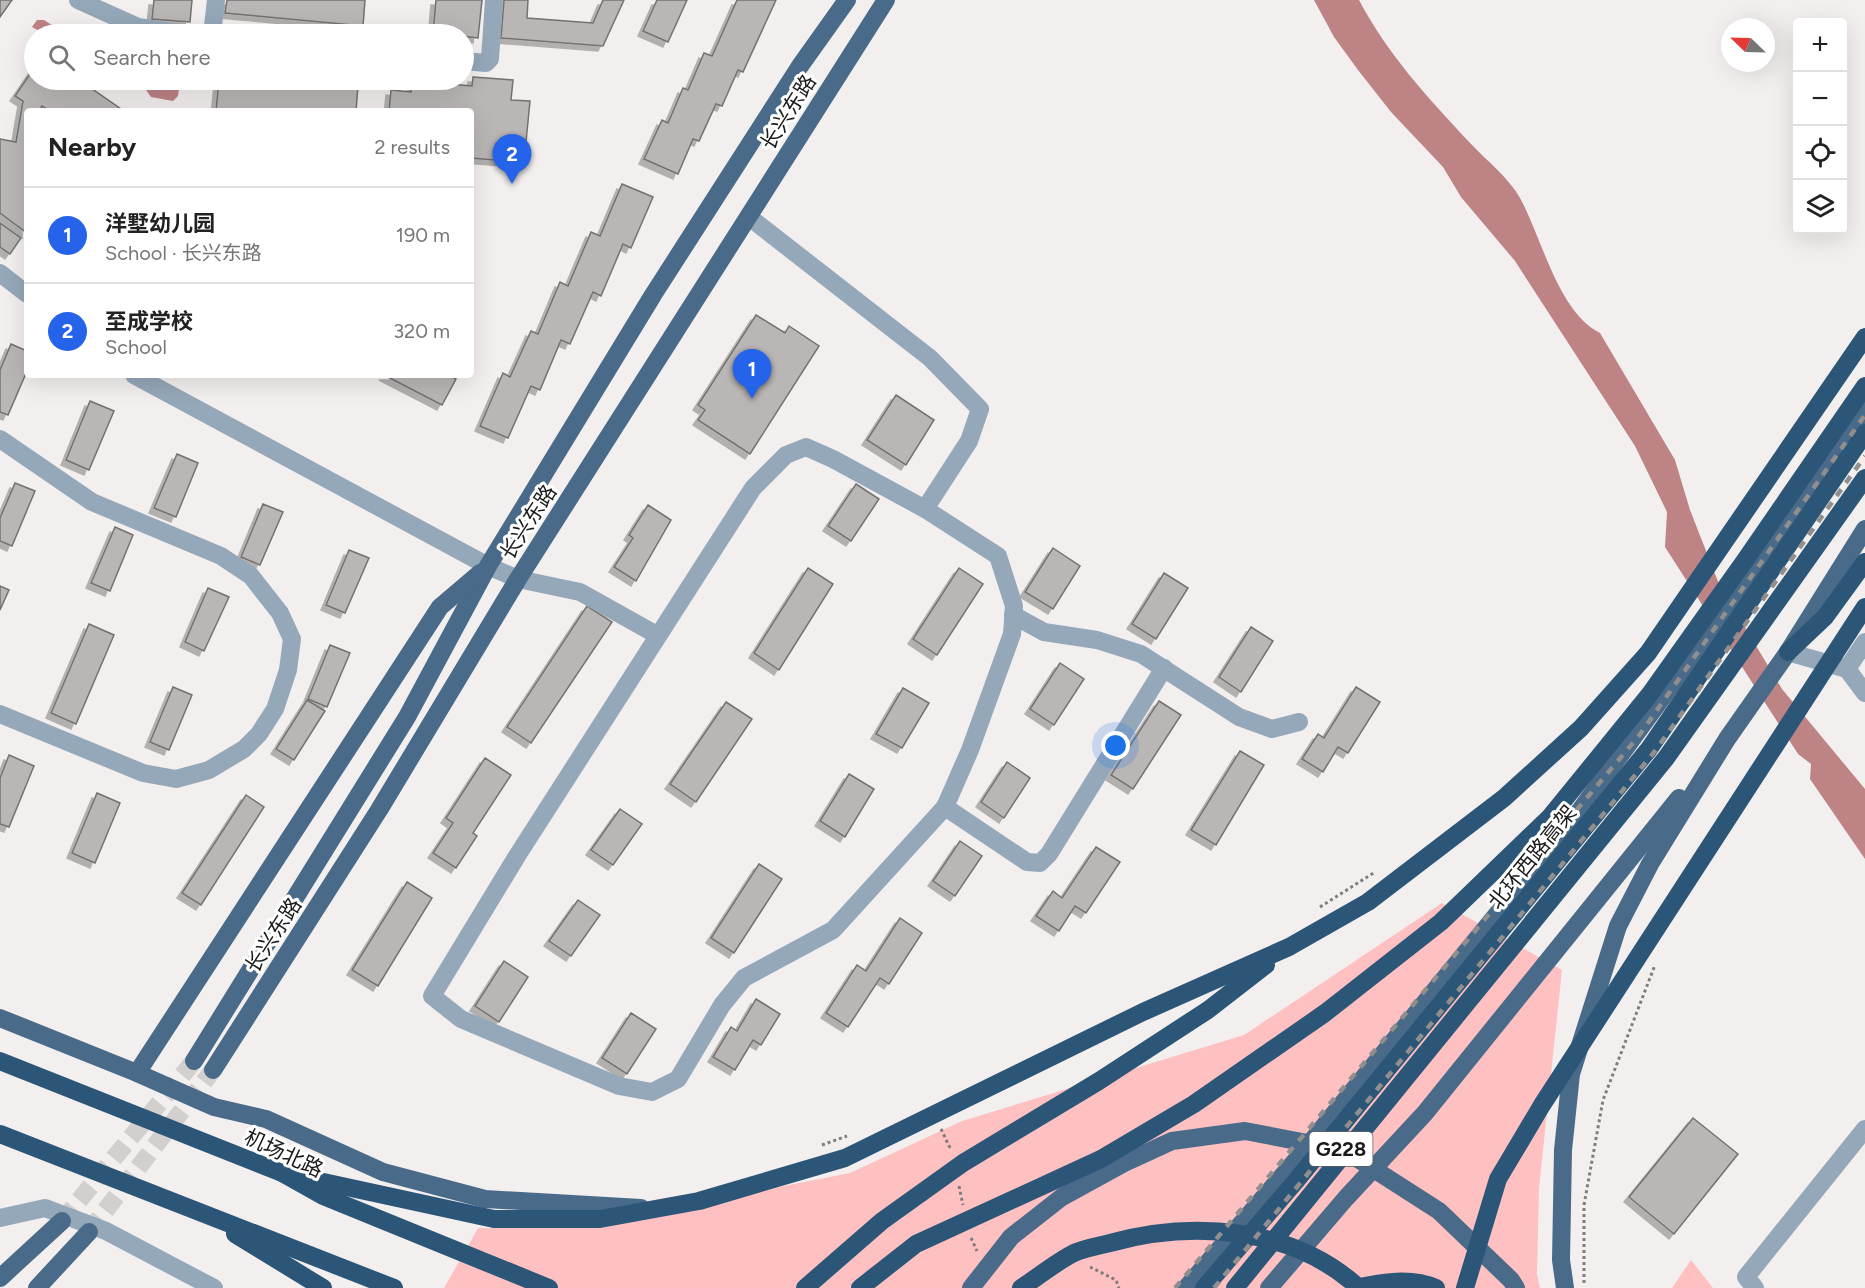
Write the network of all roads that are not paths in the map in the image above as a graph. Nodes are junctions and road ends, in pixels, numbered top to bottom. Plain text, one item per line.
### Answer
1 (78, 0) edge
2 (216, 0) edge
3 (494, 0) edge
4 (847, 0) edge
5 (886, 0) edge
6 (131, 24) edge
7 (213, 24) edge
8 (474, 62) edge
9 (749, 217) junction
10 (0, 273) edge
11 (24, 292) edge
12 (1865, 338) edge
13 (140, 378) edge
14 (1865, 386) edge
15 (1865, 411) edge
16 (1865, 433) edge
17 (0, 439) edge
18 (1865, 477) edge
19 (925, 509) junction
20 (1865, 529) edge
21 (1865, 562) edge
22 (488, 566) junction
23 (518, 579) junction
24 (1865, 607) edge
25 (1013, 615) junction
26 (657, 635) junction
27 (1865, 642) edge
28 (1788, 652) junction
29 (1164, 668) junction
30 (1848, 669) junction
31 (1865, 693) edge
32 (0, 714) edge
33 (1299, 722) dead end
34 (1727, 739) junction
35 (945, 807) junction
36 (1289, 947) junction
37 (0, 1018) edge
38 (194, 1060) tunnel mouth
39 (0, 1061) edge
40 (213, 1070) tunnel mouth
41 (137, 1073) junction
42 (1865, 1129) edge
43 (0, 1134) edge
44 (282, 1173) junction
45 (193, 1208) junction
46 (658, 1209) junction
47 (0, 1218) edge
48 (62, 1221) tunnel mouth
49 (89, 1232) tunnel mouth
50 (0, 1278) edge
51 (38, 1288) edge
52 (214, 1288) edge
53 (323, 1288) edge
54 (394, 1288) edge
55 (549, 1288) edge
56 (805, 1288) edge
57 (860, 1288) edge
58 (970, 1288) edge
59 (1021, 1288) edge
60 (1186, 1288) edge
61 (1204, 1288) edge
62 (1235, 1288) edge
63 (1269, 1288) edge
64 (1357, 1288) edge
65 (1436, 1288) edge
66 (1465, 1288) edge
67 (1516, 1288) edge
68 (1565, 1288) edge
69 (1755, 1288) edge

1 - 6 street
2 - 7 street
3 - 8 street
4 - 22 main road, 长兴东路
5 - 9 main road, 长兴东路
9 - 19 street
9 - 23 main road, 长兴东路
10 - 11 street
12 - 36 highway
13 - 22 street
14 - 57 highway
15 - 60 main road
16 - 61 highway, 北环西路高架
17 - 32 street
18 - 62 highway, 北环西路高架
19 - 25 street
19 - 26 street
20 - 28 main road
21 - 28 highway
22 - 23 street
22 - 38 main road, 长兴东路
22 - 41 main road
23 - 26 street
23 - 40 main road, 长兴东路
24 - 66 highway
25 - 29 street
25 - 35 street
26 - 35 street
27 - 30 street
28 - 30 street
28 - 34 main road
29 - 33 street
29 - 35 street
30 - 31 street
34 - 63 main road
34 - 68 main road
36 - 46 highway
36 - 56 highway
37 - 41 main road
39 - 44 highway, 机场北路
41 - 46 main road
42 - 69 street
43 - 45 highway
44 - 46 highway
44 - 55 highway, 机场北路
45 - 53 highway
45 - 54 highway
47 - 52 street
48 - 50 main road
49 - 51 main road
58 - 67 main road, G228
59 - 64 highway
64 - 65 highway

